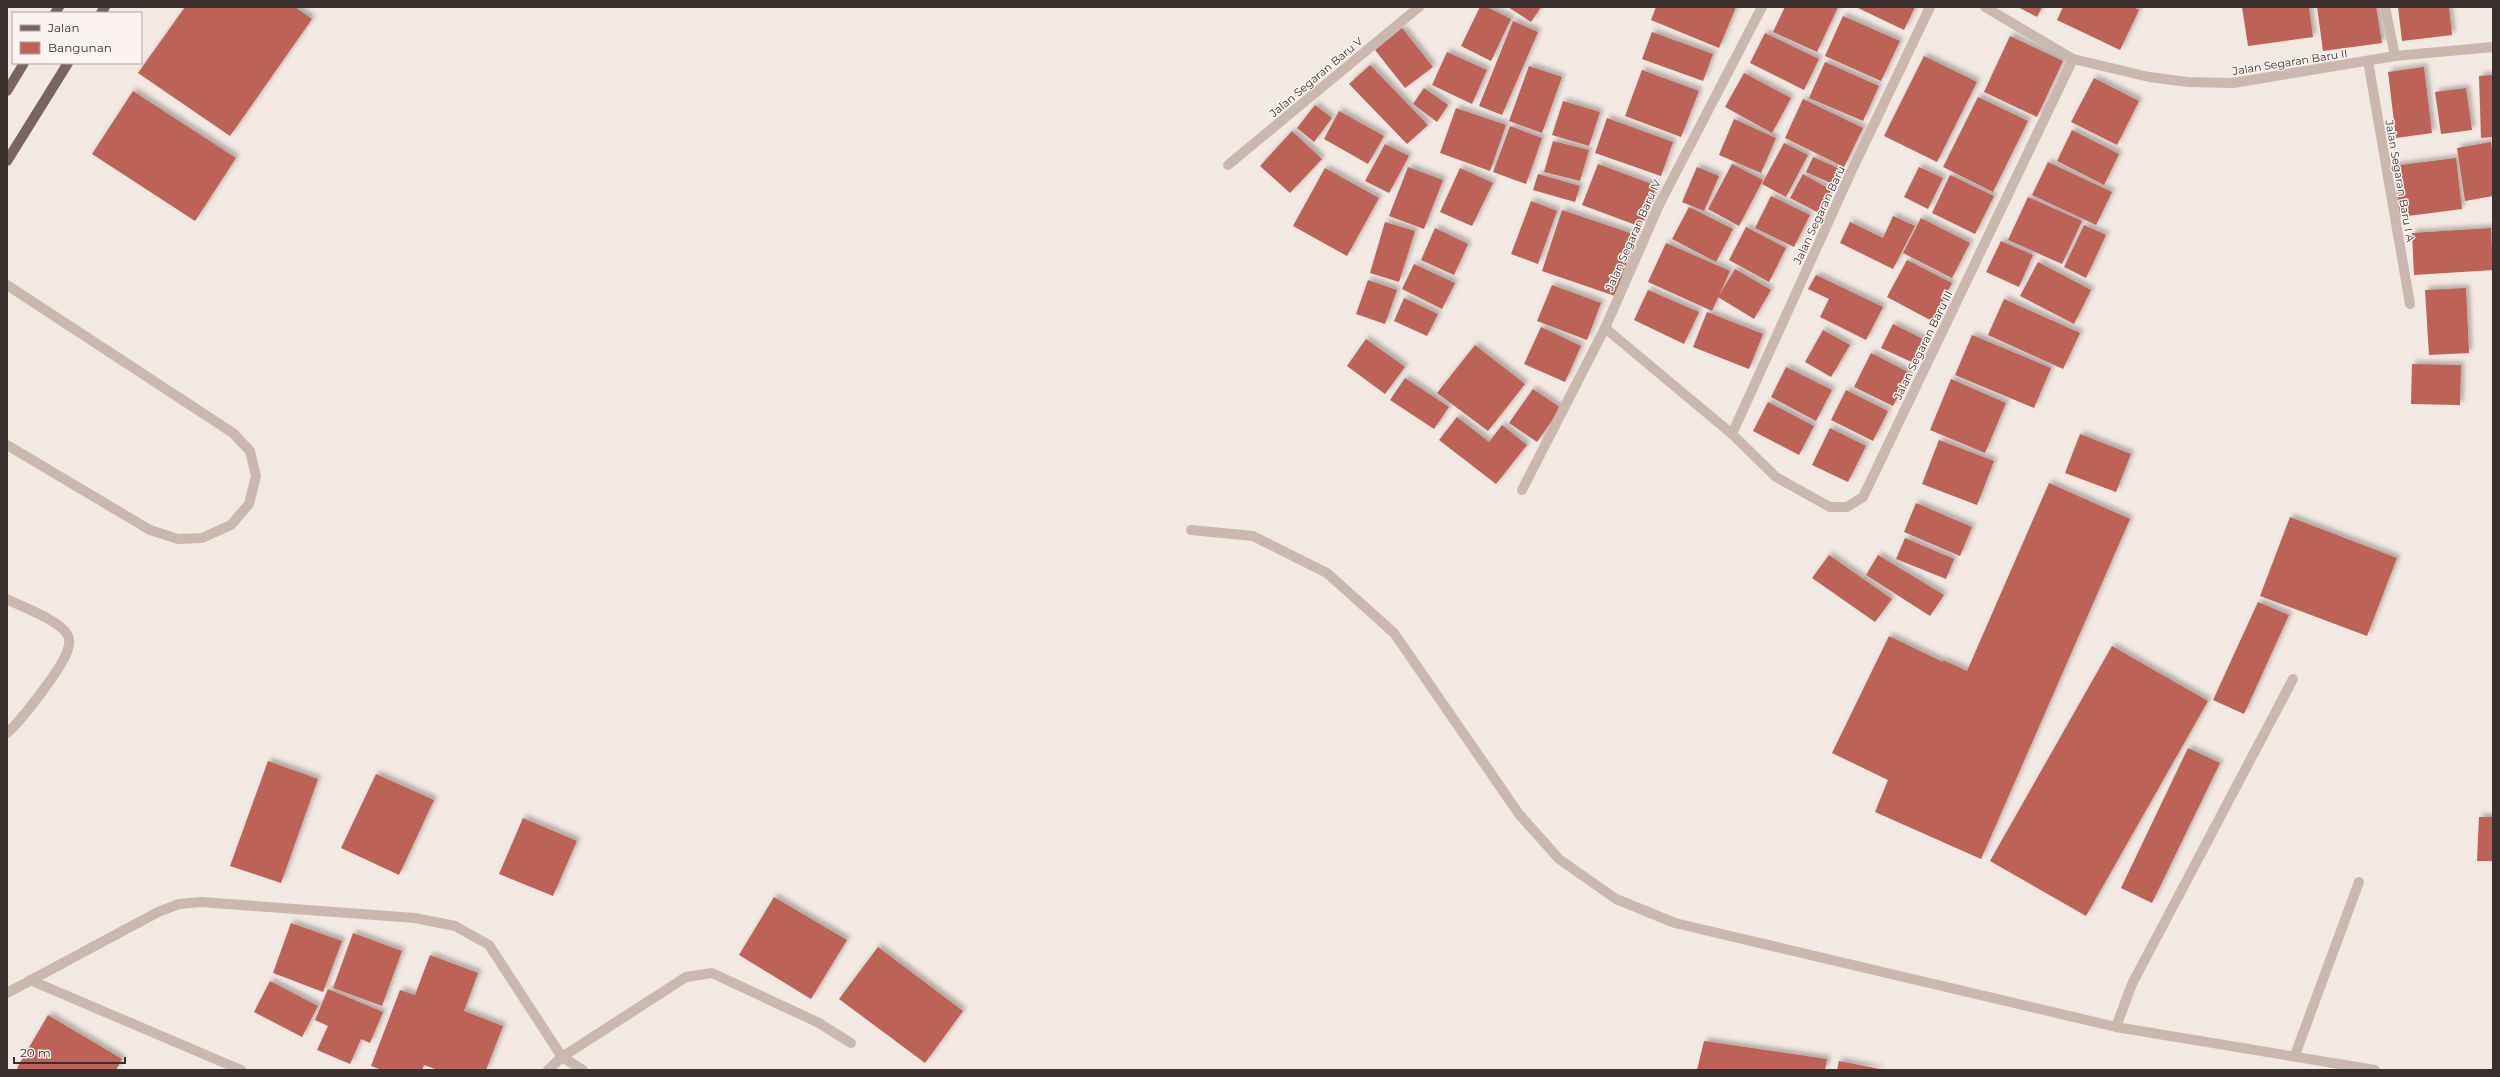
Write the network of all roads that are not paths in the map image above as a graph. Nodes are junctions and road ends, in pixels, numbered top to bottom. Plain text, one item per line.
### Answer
1 (1419, 7) edge
2 (1762, 7) edge
3 (1930, 7) edge
4 (1985, 7) edge
5 (2385, 7) edge
6 (2493, 47) edge
7 (2395, 56) junction
8 (2073, 59) junction
9 (2368, 62) junction
10 (23, 64) edge
11 (67, 64) edge
12 (7, 91) edge
13 (7, 160) edge
14 (1228, 165) dead end
15 (7, 286) edge
16 (2410, 304) dead end
17 (1605, 328) junction
18 (1732, 434) junction
19 (7, 446) edge
20 (1522, 490) dead end
21 (1191, 530) dead end
22 (7, 599) edge
23 (2293, 679) dead end
24 (7, 733) edge
25 (2359, 882) dead end
26 (30, 980) junction
27 (7, 993) edge
28 (2116, 1027) junction
29 (851, 1043) dead end
30 (2295, 1055) junction
31 (562, 1057) junction
32 (241, 1070) edge
33 (548, 1070) edge
34 (583, 1070) edge
35 (2375, 1070) edge

1 - 14 street, Jalan Segaran Baru V
2 - 17 street, Jalan Segaran Baru IV
3 - 18 street, Jalan Segaran Baru
4 - 8 street, Jalan Segaran Baru II
5 - 7 street
6 - 7 street, Jalan Segaran Baru II
7 - 9 street, Jalan Segaran Baru II
8 - 9 street, Jalan Segaran Baru II
8 - 18 street, Jalan Segaran Baru III
9 - 16 street, Jalan Segaran Baru I A
10 - 12 main road
11 - 13 main road
15 - 19 street
17 - 18 street
17 - 20 street, Jalan Segaran Baru IV
21 - 28 street
22 - 24 street
23 - 28 street
25 - 30 street
26 - 27 street
26 - 31 street
26 - 32 street
28 - 30 street
29 - 31 street
30 - 35 street
31 - 33 street
31 - 34 street

